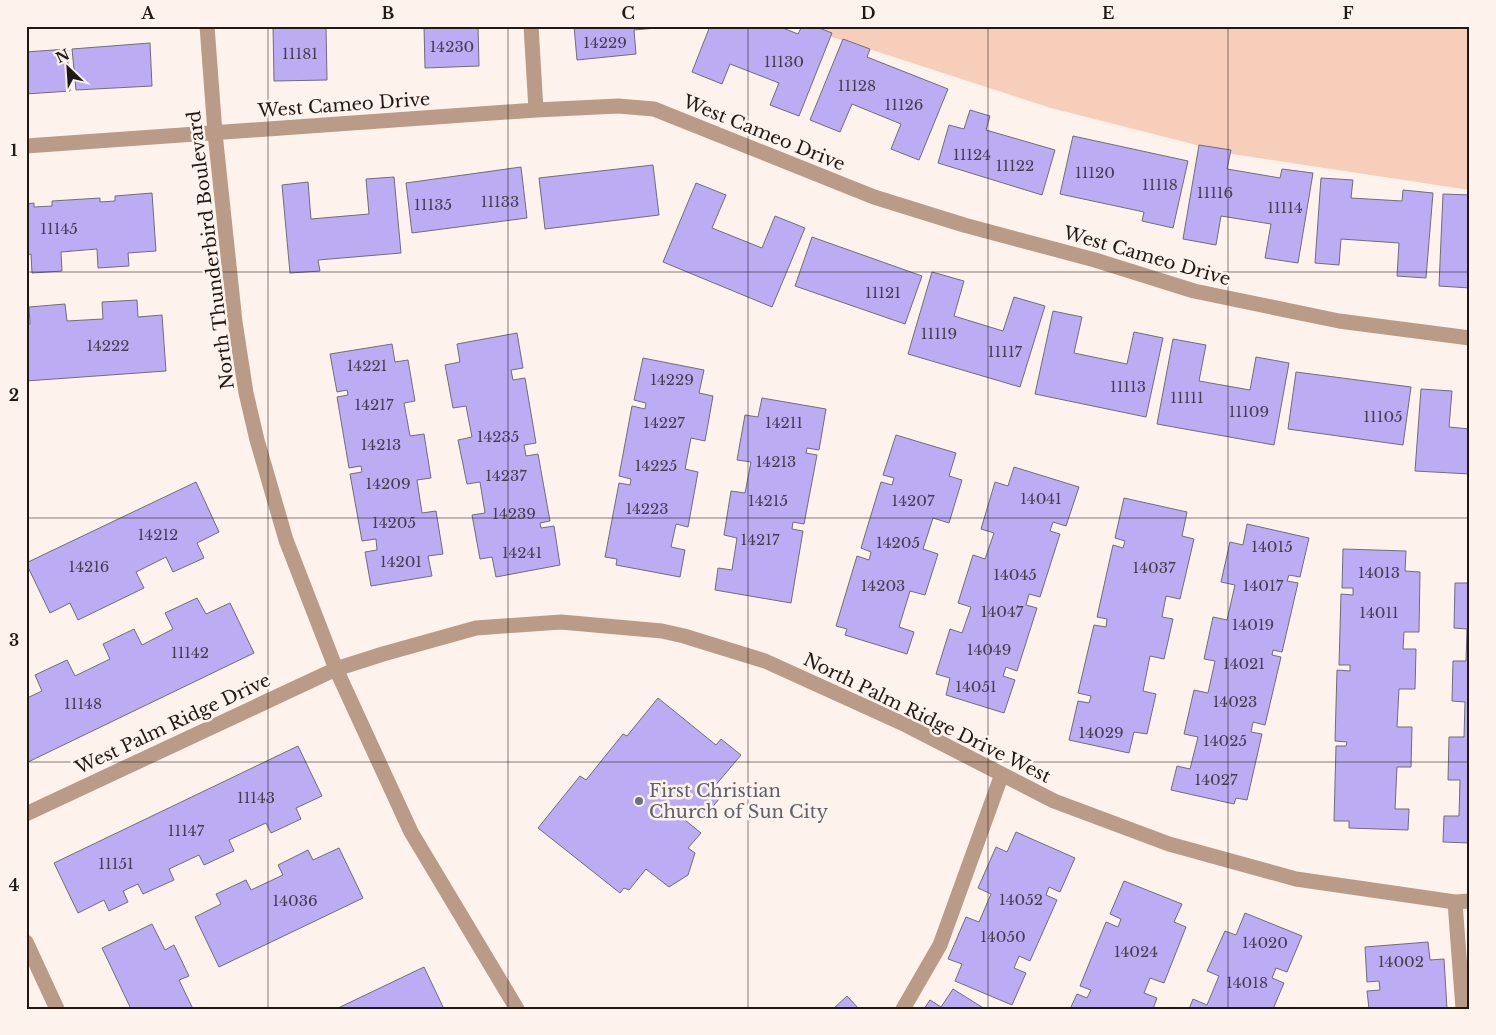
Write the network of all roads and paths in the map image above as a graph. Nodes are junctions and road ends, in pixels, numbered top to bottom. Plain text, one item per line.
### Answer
1 (207, 26) edge
2 (531, 26) edge
3 (536, 110) junction
4 (215, 132) junction
5 (26, 146) edge
6 (1470, 338) edge
7 (336, 669) junction
8 (1002, 774) junction
9 (26, 814) edge
10 (1462, 901) edge
11 (26, 942) edge
12 (57, 1009) edge
13 (517, 1009) edge
14 (903, 1009) edge
15 (1463, 1009) edge

1 - 4 street, North Thunderbird Boulevard
2 - 3 street
3 - 4 street, West Cameo Drive
3 - 6 street, West Cameo Drive
4 - 5 street, West Cameo Drive
4 - 7 street, North Thunderbird Boulevard
7 - 8 street, North Palm Ridge Drive West
7 - 9 street, West Palm Ridge Drive
7 - 13 street, North Thunderbird Boulevard
8 - 10 street, North Palm Ridge Drive West
8 - 14 street
10 - 15 street
11 - 12 street

